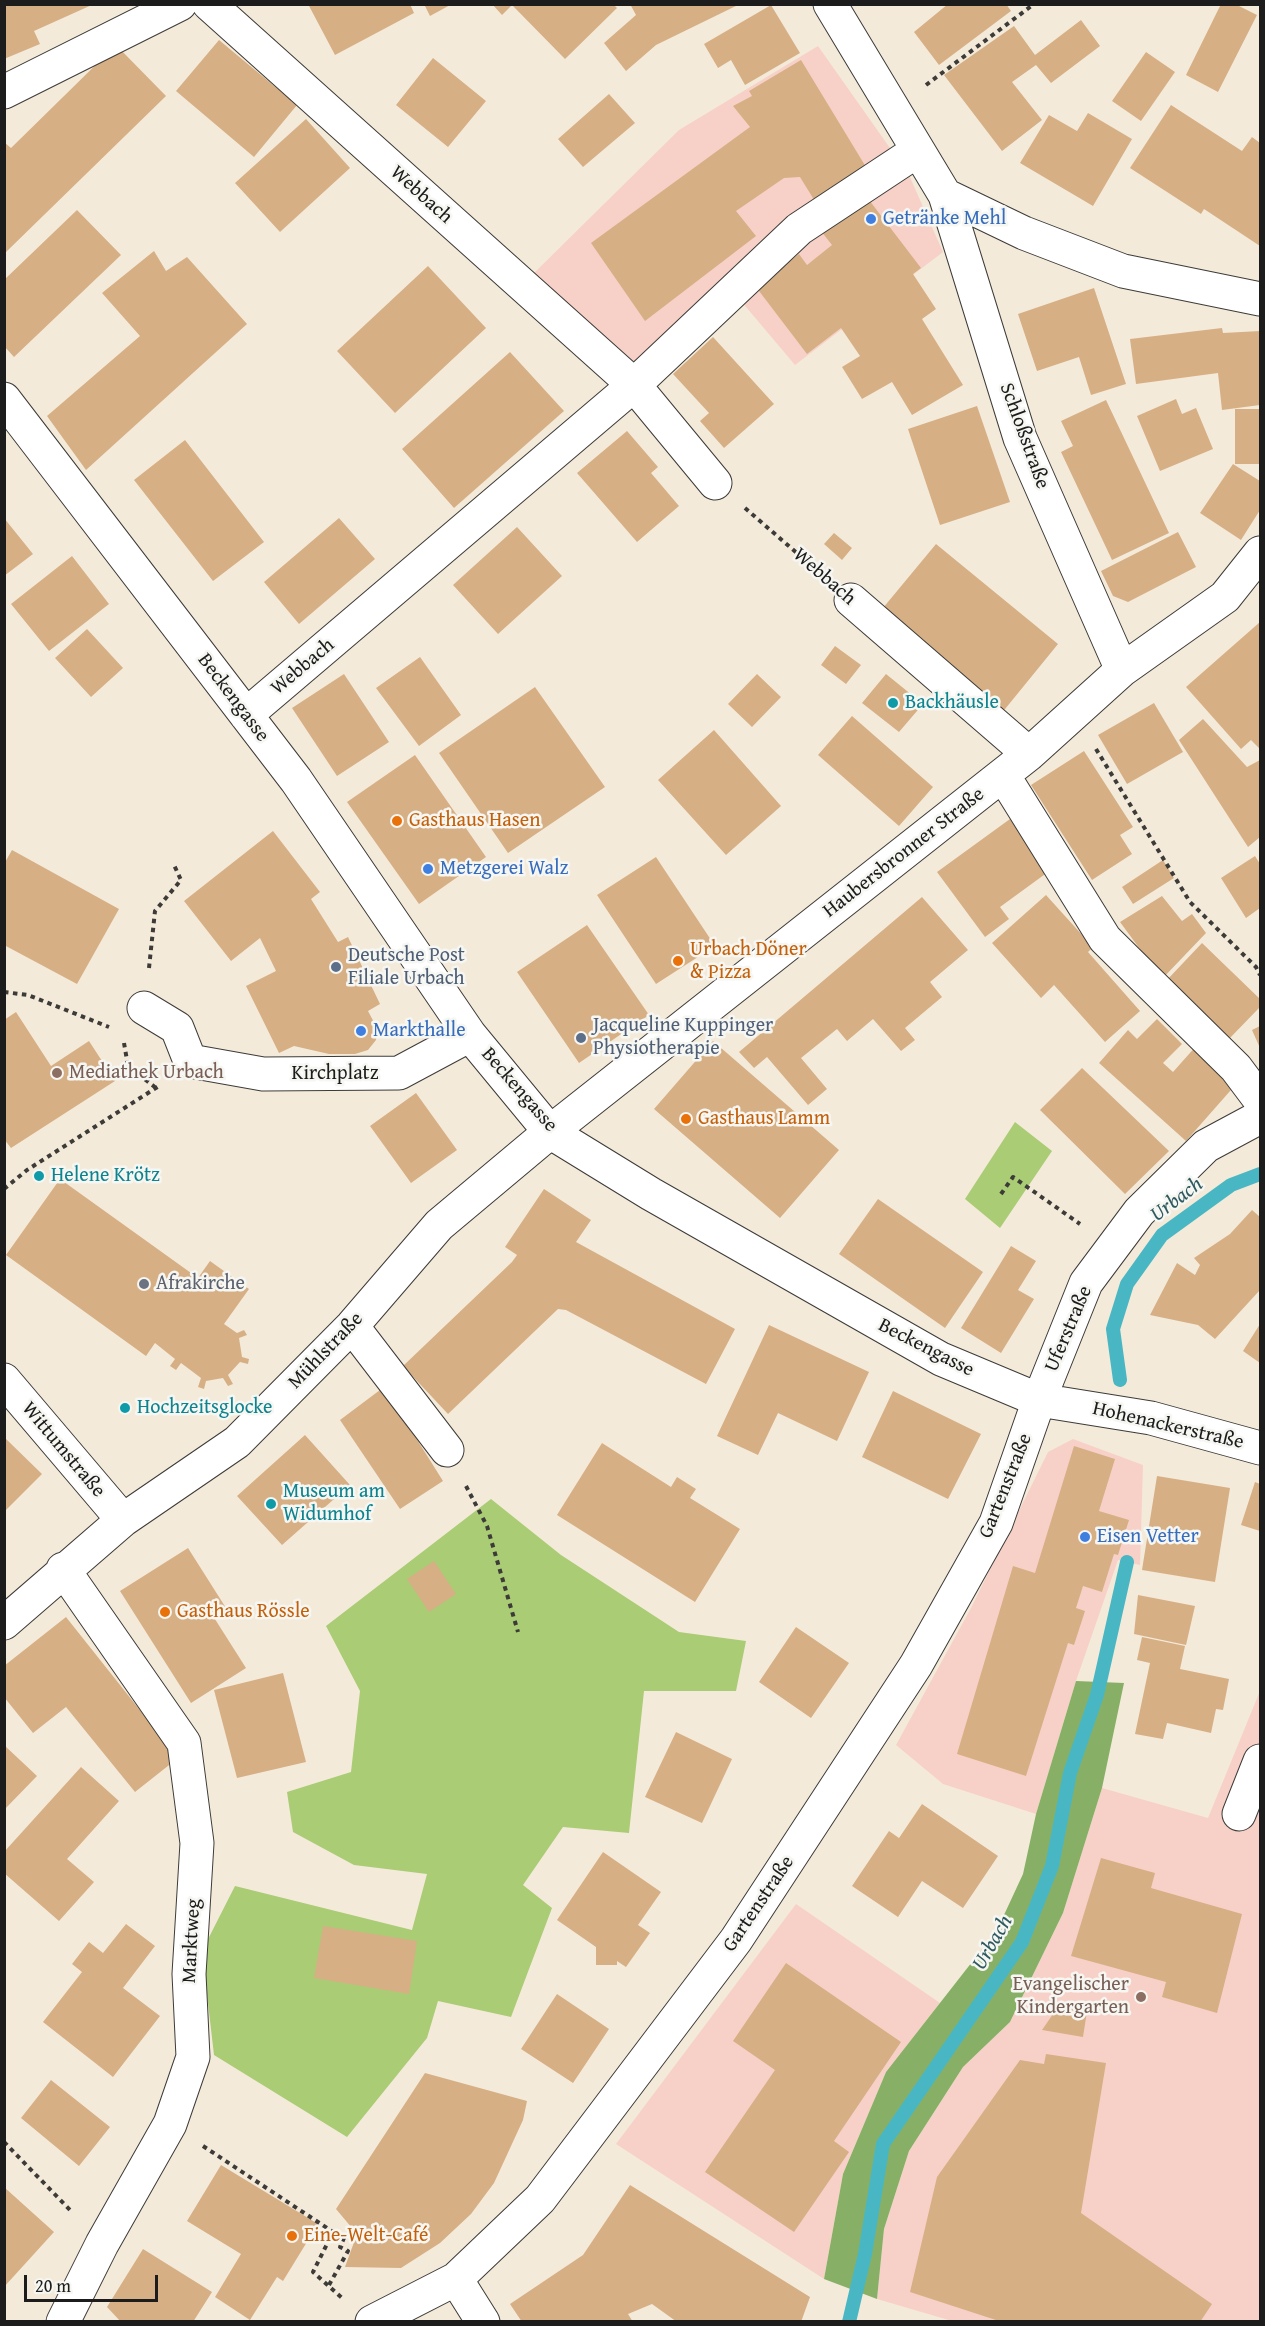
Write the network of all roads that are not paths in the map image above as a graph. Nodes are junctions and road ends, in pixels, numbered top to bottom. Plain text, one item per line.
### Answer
1 (180, 4) edge
2 (209, 4) edge
3 (830, 4) edge
4 (4, 92) edge
5 (917, 152) junction
6 (945, 195) junction
7 (1260, 299) edge
8 (634, 385) junction
9 (4, 399) edge
10 (715, 483) road end
11 (1260, 552) edge
12 (851, 600) road end
13 (1122, 670) junction
14 (246, 715) junction
15 (1029, 754) junction
16 (1003, 775) junction
17 (144, 1008) road end
18 (470, 1035) junction
19 (1260, 1100) edge
20 (1260, 1117) edge
21 (550, 1131) junction
22 (352, 1326) junction
23 (4, 1380) edge
24 (1039, 1400) junction
25 (1260, 1448) edge
26 (447, 1450) road end
27 (123, 1520) junction
28 (63, 1569) junction
29 (4, 1623) edge
30 (1260, 1761) edge
31 (1239, 1815) dead end
32 (456, 2279) junction
33 (63, 2322) edge
34 (372, 2322) edge
35 (483, 2322) edge

1 - 4 street
2 - 8 street, Webbach
3 - 5 street, Schloßstraße
5 - 6 street, Schloßstraße
5 - 8 street, Webbach
6 - 7 street
6 - 13 street, Schloßstraße
8 - 10 street, Webbach
8 - 14 street, Webbach
9 - 14 street, Beckengasse
11 - 13 street, Haubersbronner Straße
12 - 15 street, Webbach
13 - 15 street, Haubersbronner Straße
14 - 18 street, Beckengasse
15 - 16 street, Haubersbronner Straße
16 - 19 street, Haubersbronner Straße
16 - 21 street, Haubersbronner Straße
17 - 18 street, Kirchplatz
18 - 21 street, Beckengasse
20 - 24 street, Uferstraße
21 - 22 street, Mühlstraße
21 - 24 street, Beckengasse
22 - 26 street
22 - 27 street, Mühlstraße
23 - 27 street, Wittumstraße
24 - 25 street, Hohenackerstraße
24 - 32 street, Gartenstraße
27 - 28 street, Mühlstraße
28 - 29 street, Mühlstraße
28 - 33 street, Marktweg
30 - 31 street
32 - 34 street, Gartenstraße
32 - 35 street

